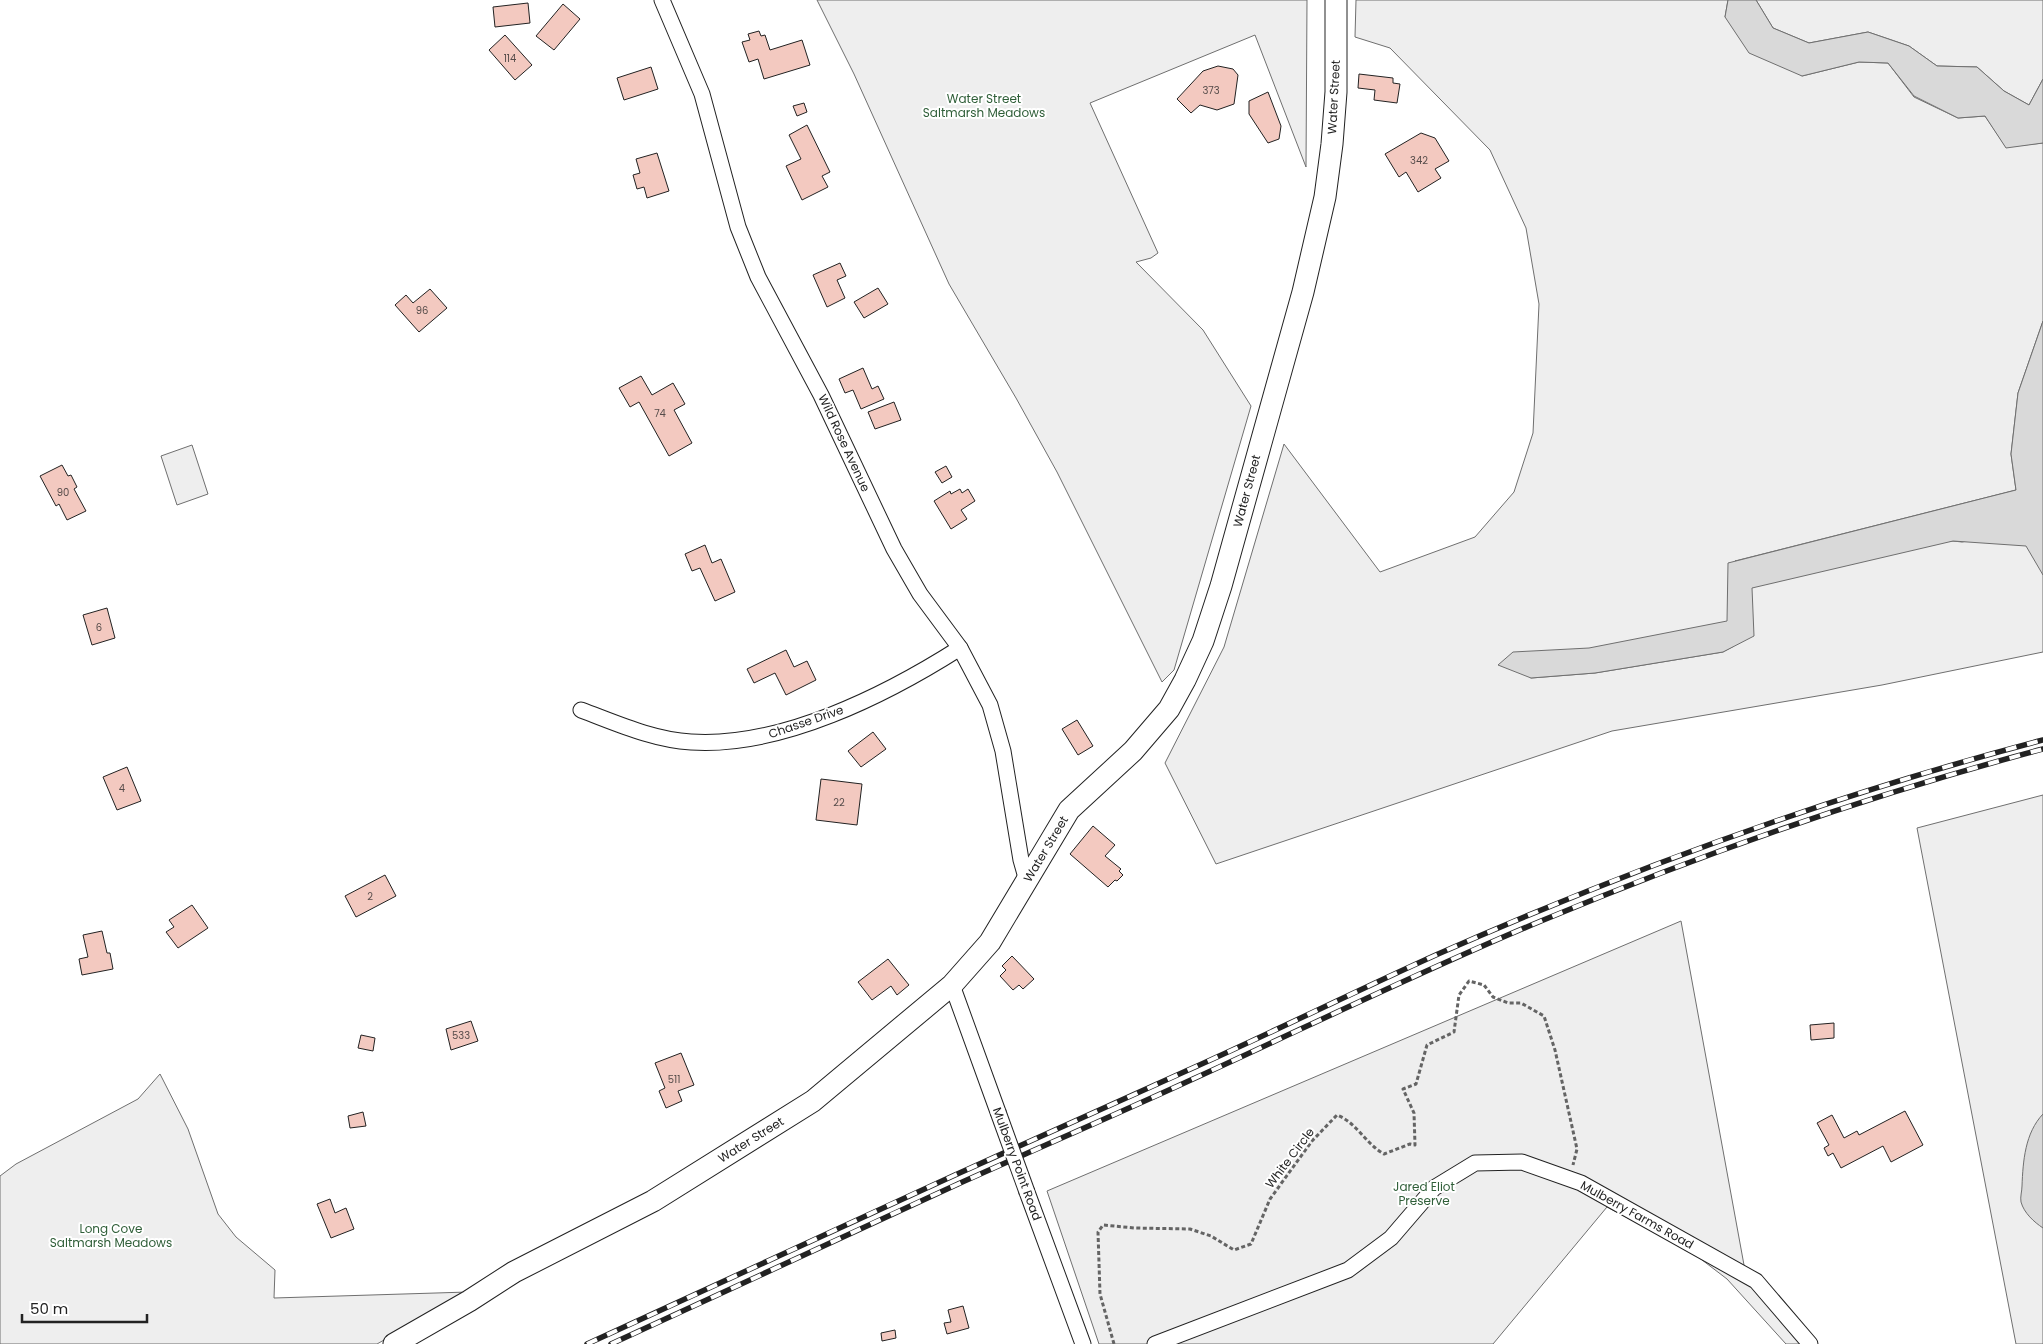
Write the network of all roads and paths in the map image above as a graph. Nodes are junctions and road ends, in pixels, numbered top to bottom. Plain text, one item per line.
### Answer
1 (662, 0) edge
2 (1336, 0) edge
3 (960, 648) junction
4 (581, 710) dead end
5 (1027, 881) junction
6 (952, 985) junction
7 (1568, 1178) junction
8 (394, 1344) edge
9 (1083, 1344) edge
10 (1114, 1344) edge
11 (1155, 1344) edge
12 (1810, 1344) edge

1 - 3 street, Wild Rose Avenue
2 - 5 main road, Water Street
3 - 4 street, Chasse Drive
3 - 5 street, Wild Rose Avenue
5 - 6 main road, Water Street
6 - 8 main road, Water Street
6 - 9 street, Mulberry Point Road, bridge
7 - 10 path, White Circle
7 - 11 street, Mulberry Farms Road
7 - 12 street, Mulberry Farms Road

